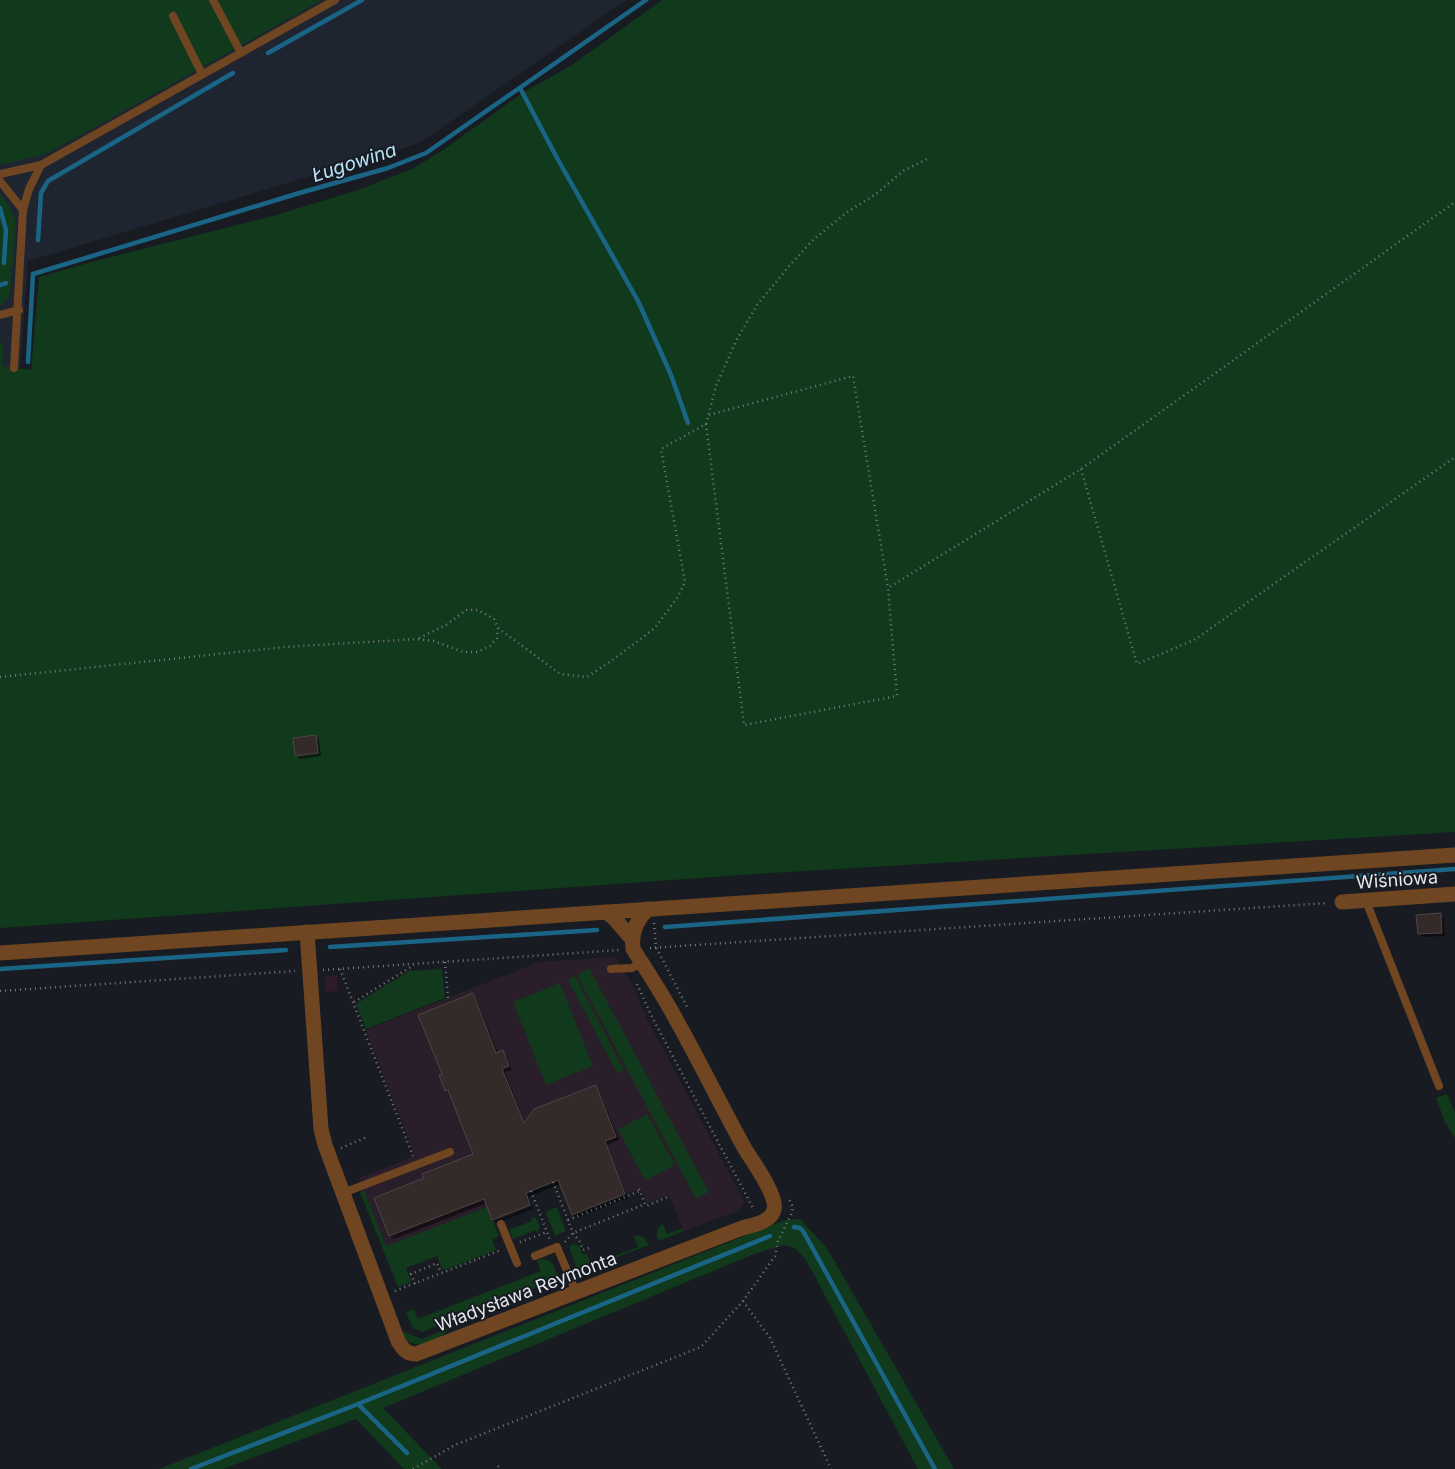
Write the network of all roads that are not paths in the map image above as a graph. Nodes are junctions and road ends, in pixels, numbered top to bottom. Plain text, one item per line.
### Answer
1 (213, 0) edge
2 (335, 0) edge
3 (173, 16) dead end
4 (241, 53) junction
5 (202, 74) junction
6 (41, 165) junction
7 (0, 174) edge
8 (0, 181) edge
9 (23, 210) junction
10 (19, 310) junction
11 (0, 315) edge
12 (14, 368) dead end
13 (1455, 855) edge
14 (1455, 894) edge
15 (1366, 901) junction
16 (1342, 902) road end
17 (651, 909) junction
18 (605, 912) junction
19 (307, 932) junction
20 (632, 939) junction
21 (0, 953) edge
22 (638, 960) junction
23 (610, 969) dead end
24 (1439, 1086) dead end
25 (450, 1152) dead end
26 (342, 1194) junction
27 (501, 1224) dead end
28 (535, 1256) dead end
29 (516, 1263) dead end
30 (576, 1292) junction

1 - 4 lane
2 - 4 lane
3 - 5 lane
4 - 5 lane
5 - 6 lane
6 - 7 lane
6 - 9 lane
8 - 9 lane
9 - 10 lane
10 - 11 lane
10 - 12 lane
13 - 17 street
14 - 15 street, Wiśniowa
15 - 16 street, Wiśniowa
15 - 24 lane
17 - 18 street
17 - 20 street
18 - 19 street
18 - 20 street, Władysława Reymonta
19 - 21 street
19 - 26 street, Władysława Reymonta
20 - 22 street, Władysława Reymonta
22 - 23 lane
22 - 30 street, Władysława Reymonta
25 - 26 lane
26 - 30 street, Władysława Reymonta
27 - 29 lane
28 - 30 lane

